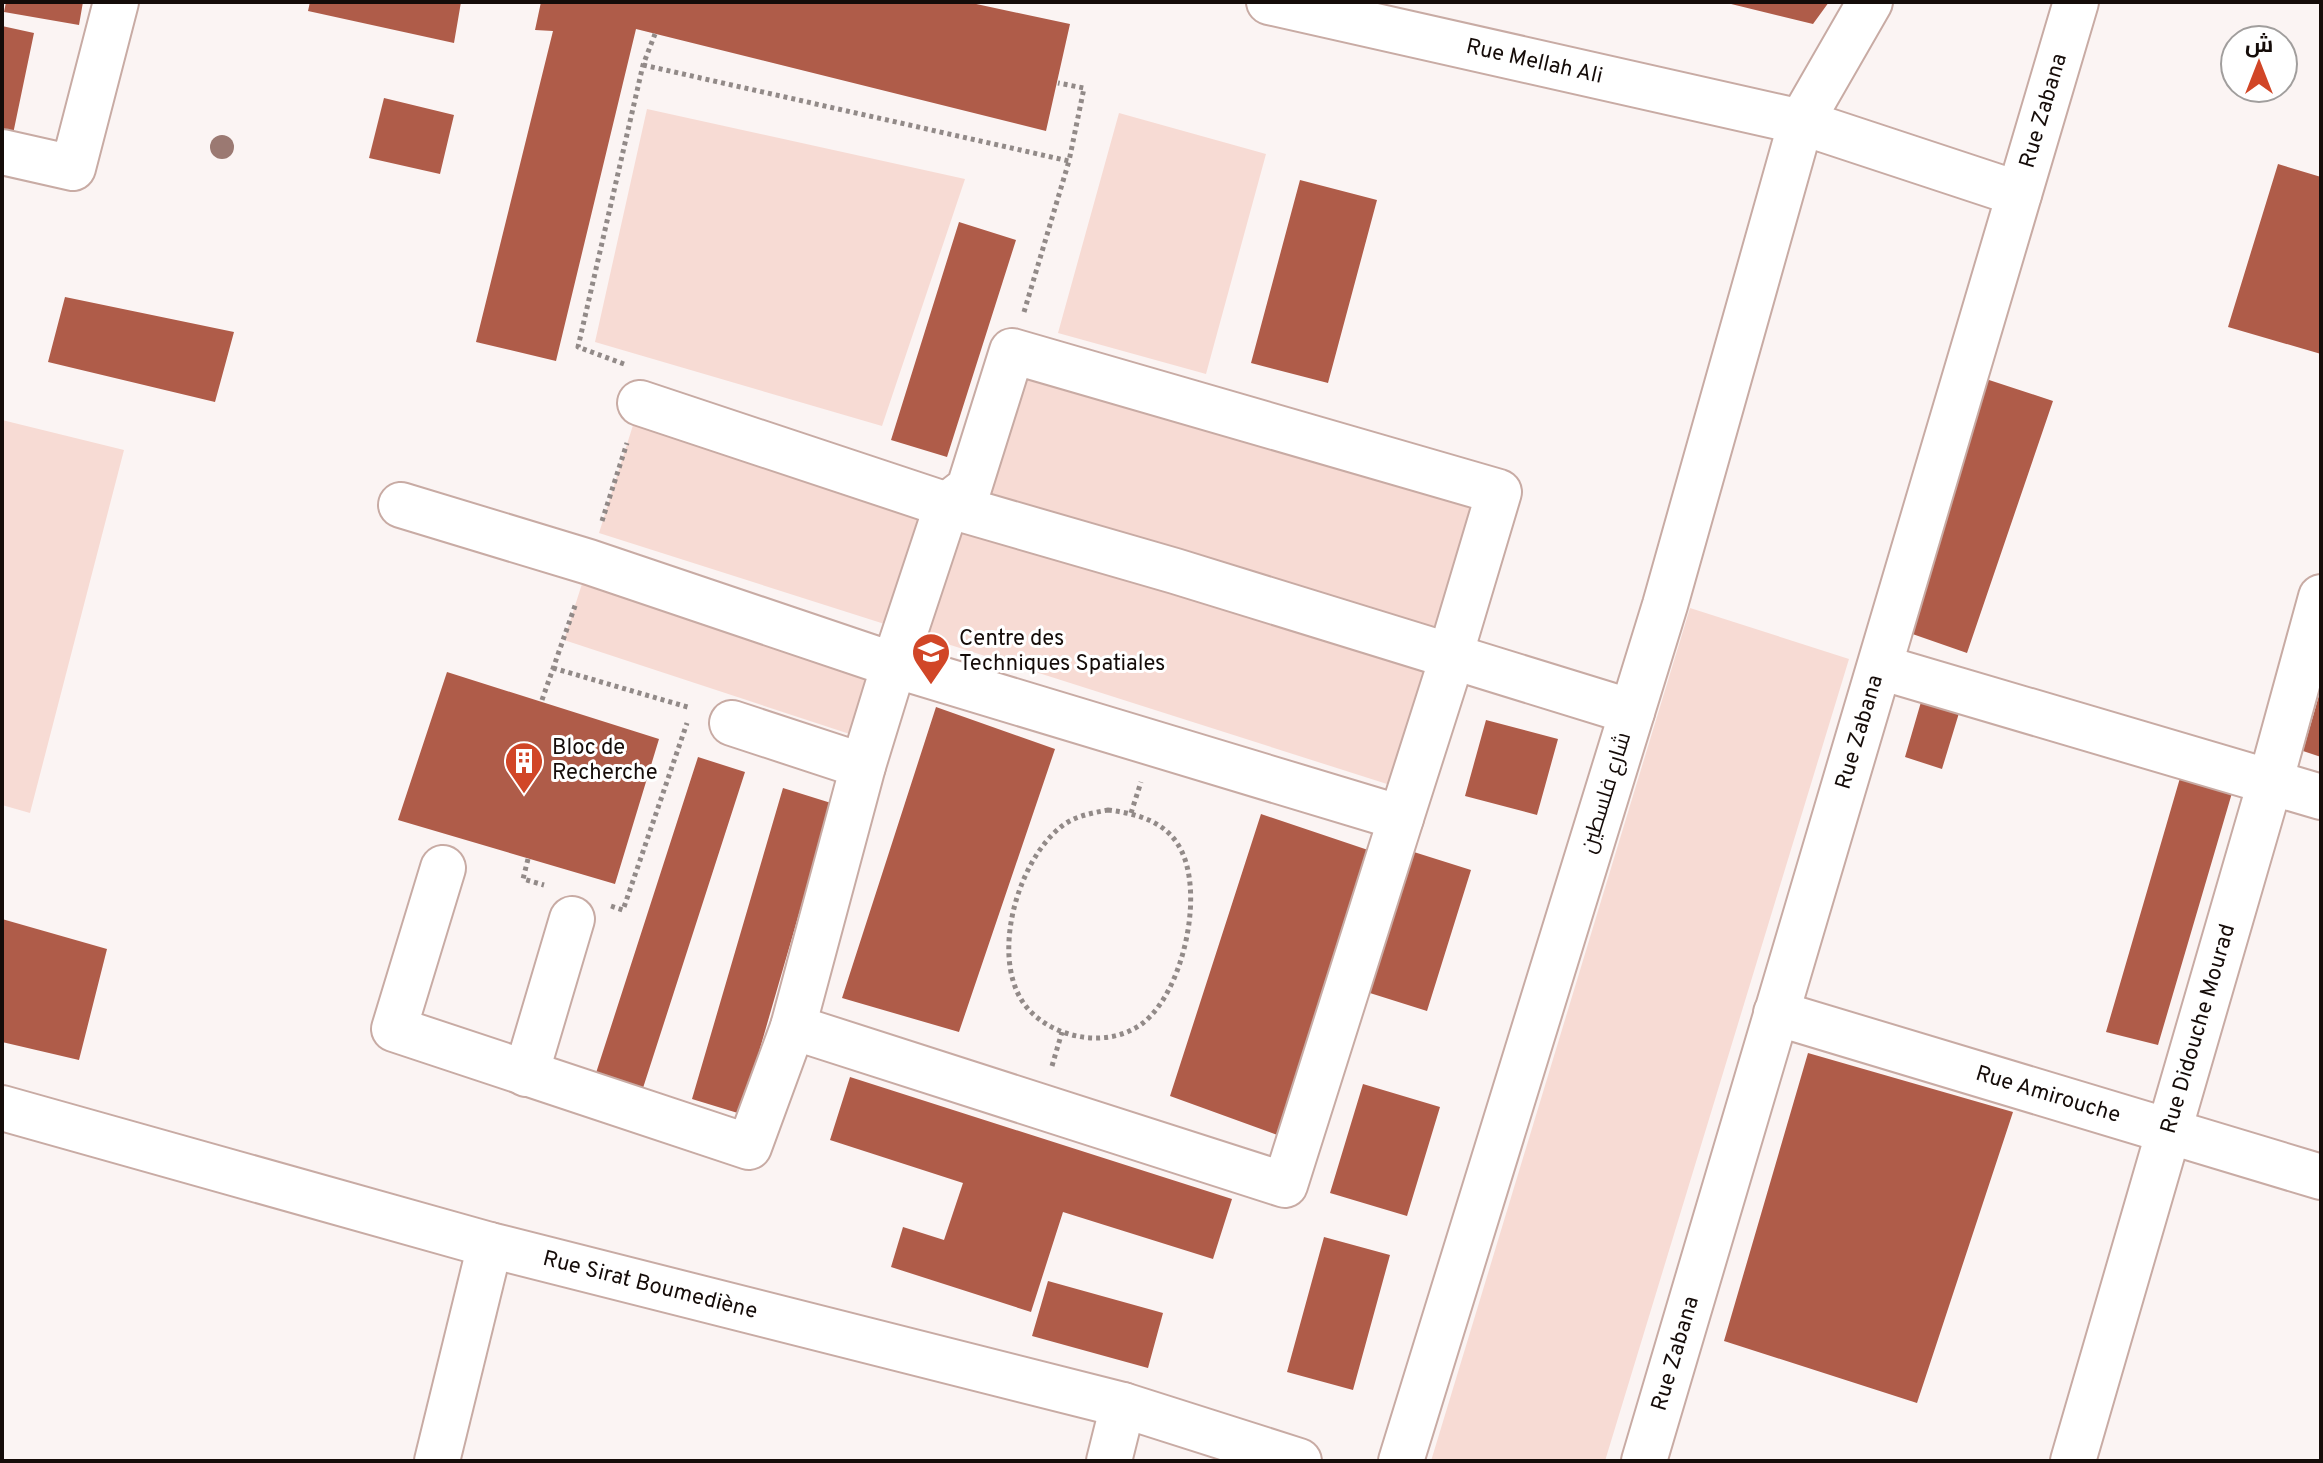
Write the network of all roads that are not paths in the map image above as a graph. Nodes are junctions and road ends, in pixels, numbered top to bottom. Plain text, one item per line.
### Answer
1 (116, 2) edge
2 (1269, 2) edge
3 (1870, 2) edge
4 (2076, 2) edge
5 (1801, 122) junction
6 (2, 152) edge
7 (2019, 194) junction
8 (640, 403) road end
9 (401, 505) dead end
10 (947, 505) junction
11 (2321, 597) edge
12 (1453, 655) junction
13 (894, 665) junction
14 (1880, 667) junction
15 (1632, 712) junction
16 (732, 723) dead end
17 (863, 766) junction
18 (2270, 783) junction
19 (2321, 797) edge
20 (1401, 818) junction
21 (443, 868) dead end
22 (577, 904) road end
23 (1776, 1013) junction
24 (793, 1027) junction
25 (526, 1074) junction
26 (2, 1108) edge
27 (2169, 1131) junction
28 (2321, 1177) edge
29 (490, 1245) junction
30 (1123, 1405) junction
31 (437, 1461) edge
32 (1109, 1461) edge
33 (1299, 1461) edge
34 (1401, 1461) edge
35 (1644, 1461) edge
36 (2073, 1461) edge

1 - 6 street
2 - 5 street, Rue Mellah Ali
3 - 5 street, شارع فلسطين
4 - 7 street, Rue Zabana
5 - 7 street, Rue Mellah Ali
5 - 15 street, شارع فلسطين
7 - 14 street, Rue Zabana
8 - 10 street
9 - 13 street
10 - 12 street
10 - 12 street
10 - 13 street
11 - 18 street, Rue Didouche Mourad
12 - 15 street
12 - 20 street
13 - 17 street
13 - 20 street
14 - 18 street
14 - 23 street, Rue Zabana
15 - 34 street, شارع فلسطين
16 - 17 street
17 - 24 street
18 - 19 street
18 - 27 street, Rue Didouche Mourad
20 - 24 street
21 - 25 street
22 - 25 street
23 - 27 street, Rue Amirouche
23 - 35 street, Rue Zabana
24 - 25 street
26 - 29 street, Rue Sirat Boumediène
27 - 28 street, Rue Amirouche
27 - 36 street, Rue Didouche Mourad
29 - 30 street, Rue Sirat Boumediène
29 - 31 street
30 - 32 street
30 - 33 street, Rue Sirat Boumediène

